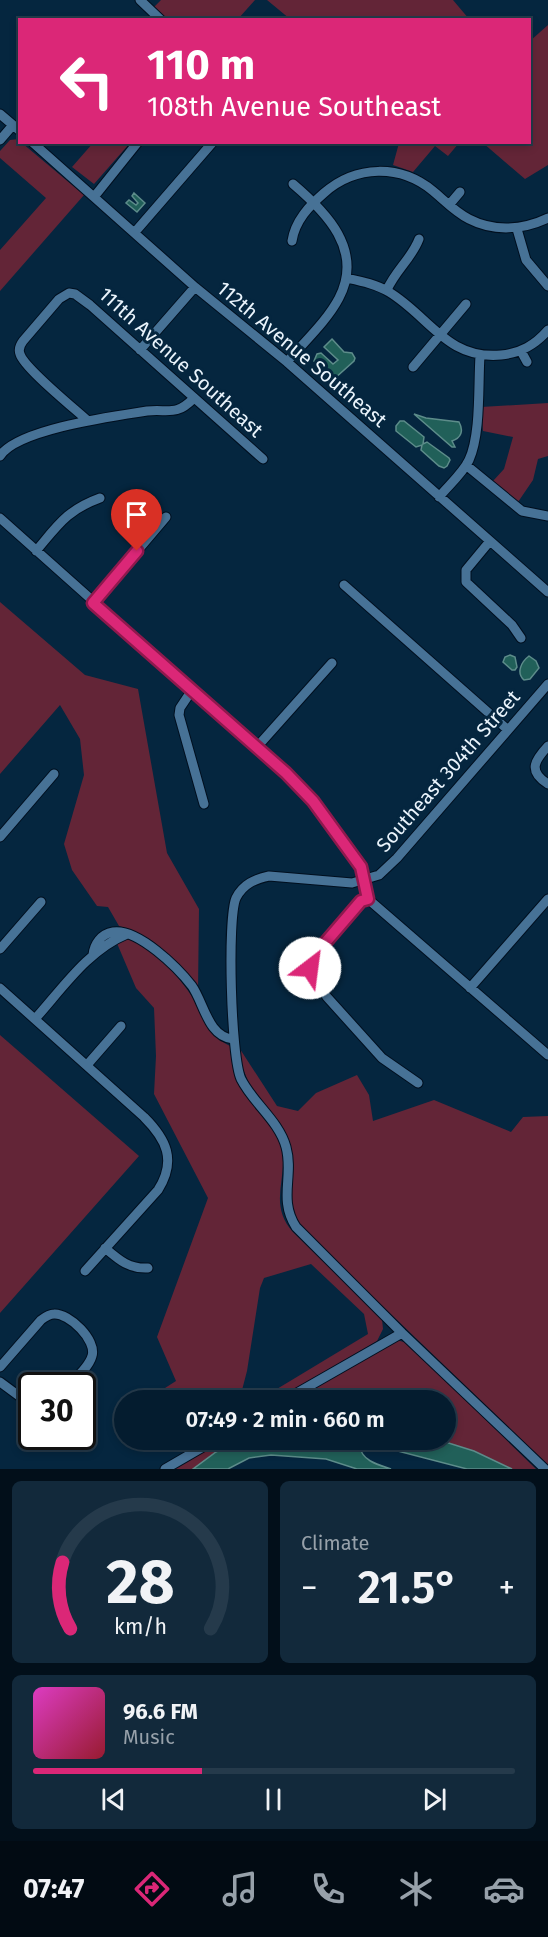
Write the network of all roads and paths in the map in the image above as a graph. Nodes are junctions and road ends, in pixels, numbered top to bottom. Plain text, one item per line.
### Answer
1 (140, 0) edge
2 (159, 18) edge
3 (0, 114) edge
4 (16, 128) edge
5 (0, 140) edge
6 (34, 144) edge
7 (136, 144) edge
8 (211, 144) edge
9 (293, 184) dead end
10 (460, 192) dead end
11 (94, 197) junction
12 (314, 202) junction
13 (449, 205) junction
14 (548, 218) edge
15 (517, 229) junction
16 (135, 232) junction
17 (418, 239) dead end
18 (292, 241) dead end
19 (346, 278) junction
20 (548, 286) edge
21 (195, 287) junction
22 (387, 290) junction
23 (466, 304) dead end
24 (548, 330) edge
25 (440, 336) junction
26 (140, 350) junction
27 (521, 351) junction
28 (480, 356) junction
29 (287, 362) junction
30 (527, 362) dead end
31 (413, 367) dead end
32 (194, 399) junction
33 (88, 421) junction
34 (1, 451) edge
35 (263, 459) dead end
36 (466, 465) junction
37 (439, 497) junction
38 (100, 498) dead end
39 (548, 516) edge
40 (166, 517) dead end
41 (0, 518) edge
42 (490, 541) junction
43 (36, 551) junction
44 (344, 585) dead end
45 (548, 592) edge
46 (93, 603) junction
47 (521, 638) dead end
48 (332, 663) dead end
49 (548, 684) edge
50 (192, 690) junction
51 (508, 730) junction
52 (548, 746) edge
53 (257, 747) junction
54 (54, 774) dead end
55 (548, 784) edge
56 (204, 804) dead end
57 (0, 837) edge
58 (364, 881) junction
59 (548, 898) edge
60 (368, 899) junction
61 (41, 902) dead end
62 (0, 949) edge
63 (0, 988) edge
64 (470, 988) junction
65 (35, 1019) junction
66 (121, 1026) dead end
67 (233, 1039) junction
68 (548, 1055) edge
69 (87, 1065) junction
70 (418, 1083) dead end
71 (105, 1248) junction
72 (148, 1268) dead end
73 (85, 1271) dead end
74 (402, 1333) junction
75 (0, 1367) edge
76 (81, 1372) edge
77 (0, 1382) edge
78 (302, 1390) edge
79 (18, 1395) edge
80 (198, 1450) edge
81 (165, 1469) edge
82 (545, 1469) edge

1 - 2 street
3 - 4 street
4 - 5 street
6 - 11 street, 112th Avenue Southeast
7 - 11 street
8 - 16 street
9 - 12 street
10 - 13 street
11 - 16 street, 112th Avenue Southeast
12 - 13 street
12 - 18 street
12 - 19 street
13 - 15 street
14 - 15 street
15 - 20 street
16 - 21 street, 112th Avenue Southeast
17 - 22 street
19 - 22 street
19 - 29 street
21 - 26 street
21 - 29 street, 112th Avenue Southeast
22 - 25 street
23 - 25 street
24 - 27 street
25 - 28 street
25 - 31 street
26 - 32 street, 111th Avenue Southeast
26 - 33 street, 111th Avenue Southeast
27 - 28 street
27 - 30 street
28 - 36 street
29 - 37 street, 112th Avenue Southeast
32 - 33 street
32 - 35 street, 111th Avenue Southeast
33 - 34 street
36 - 37 street
36 - 39 street
37 - 42 street, 112th Avenue Southeast
38 - 43 street
40 - 46 street
41 - 43 street
42 - 45 street, 112th Avenue Southeast
42 - 47 street
43 - 46 street
44 - 51 street
46 - 50 street
48 - 53 street
49 - 51 street, Southeast 304th Street
50 - 53 street
50 - 56 street
51 - 58 street, Southeast 304th Street
52 - 55 street
53 - 58 street
54 - 57 street
58 - 60 street
58 - 67 street
59 - 64 street
60 - 64 street
60 - 70 street
61 - 62 street
63 - 65 street
64 - 68 street
65 - 67 street
65 - 69 street
66 - 69 street
67 - 74 street
69 - 71 street
71 - 72 street
71 - 73 street
74 - 78 street
74 - 82 street
75 - 76 street
77 - 79 street
80 - 81 street

